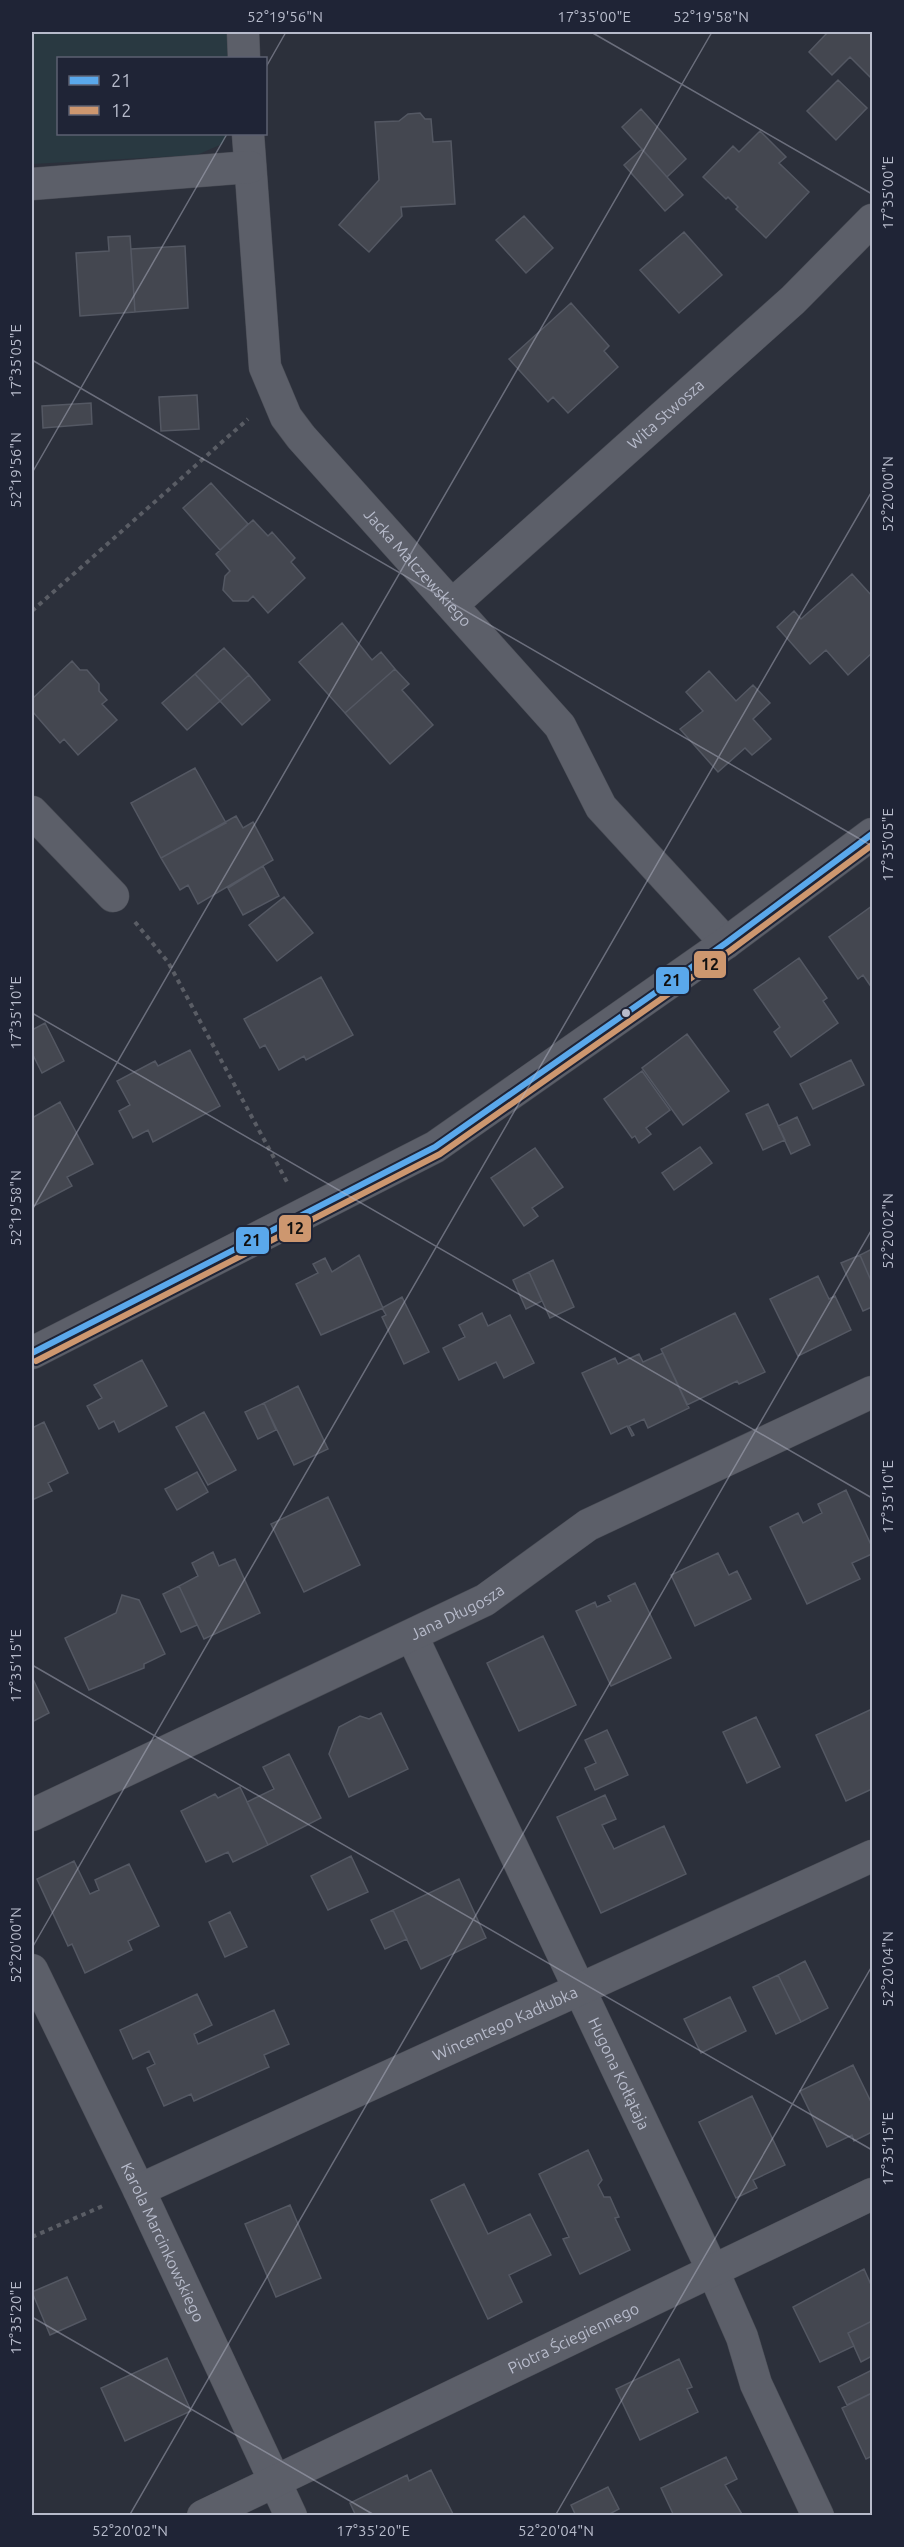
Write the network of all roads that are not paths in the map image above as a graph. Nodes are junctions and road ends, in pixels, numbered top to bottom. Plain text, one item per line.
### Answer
1 (243, 32) edge
2 (244, 57) edge
3 (248, 135) edge
4 (250, 168) junction
5 (32, 184) edge
6 (873, 220) edge
7 (453, 604) junction
8 (32, 812) edge
9 (873, 834) edge
10 (113, 896) road end
11 (726, 943) junction
12 (32, 1353) edge
13 (870, 1398) edge
14 (412, 1636) junction
15 (32, 1815) edge
16 (873, 1856) edge
17 (32, 1970) edge
18 (581, 1988) junction
19 (139, 2190) junction
20 (873, 2194) edge
21 (713, 2271) junction
22 (275, 2482) junction
23 (203, 2516) edge
24 (291, 2516) edge
25 (818, 2516) edge

1 - 2 street
3 - 4 street, Jacka Malczewskiego
4 - 5 street
4 - 7 street, Jacka Malczewskiego
6 - 7 street, Wita Stwosza
7 - 11 street, Jacka Malczewskiego
8 - 10 street
9 - 11 street
11 - 12 street
13 - 14 street, Jana Długosza
14 - 15 street, Jana Długosza
14 - 18 street, Hugona Kołłątaja
16 - 18 street, Wincentego Kadłubka
17 - 19 street, Karola Marcinkowskiego
18 - 19 street, Wincentego Kadłubka
18 - 21 street, Hugona Kołłątaja
19 - 22 street, Karola Marcinkowskiego
20 - 21 street, Piotra Ściegiennego
21 - 22 street, Piotra Ściegiennego
21 - 25 street, Hugona Kołłątaja
22 - 23 street, Piotra Ściegiennego
22 - 24 street, Karola Marcinkowskiego

